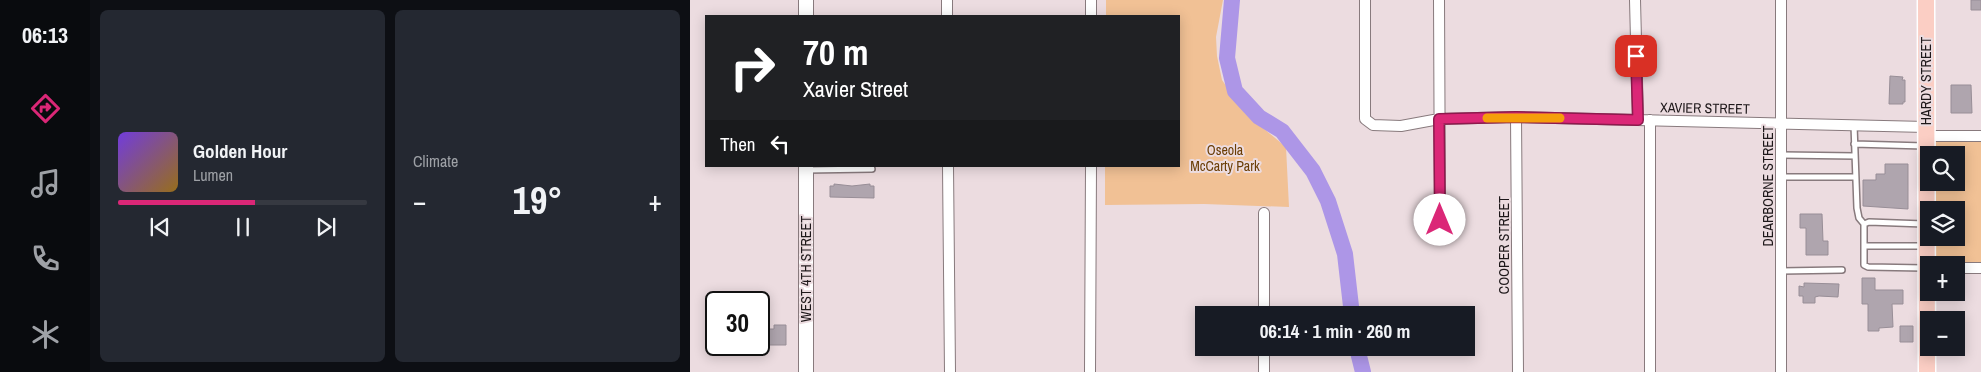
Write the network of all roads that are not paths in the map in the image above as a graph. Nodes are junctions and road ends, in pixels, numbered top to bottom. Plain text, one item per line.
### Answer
1 (806, 0) edge
2 (947, 0) edge
3 (1091, 0) edge
4 (1365, 0) edge
5 (1439, 0) edge
6 (1635, 0) edge
7 (1781, 0) edge
8 (1926, 0) edge
9 (806, 15) edge
10 (947, 15) edge
11 (1091, 15) edge
12 (1516, 117) junction
13 (1439, 119) junction
14 (1638, 120) junction
15 (1650, 120) junction
16 (1782, 123) junction
17 (1854, 125) junction
18 (1926, 136) junction
19 (1981, 136) edge
20 (1854, 144) junction
21 (1782, 155) junction
22 (1855, 156) junction
23 (948, 167) edge
24 (1091, 167) edge
25 (806, 168) edge
26 (872, 169) dead end
27 (1782, 177) junction
28 (1855, 177) junction
29 (1927, 201) edge
30 (1264, 213) dead end
31 (1440, 220) dead end
32 (1866, 223) junction
33 (1920, 224) edge
34 (1864, 246) junction
35 (1920, 246) edge
36 (1927, 246) edge
37 (1927, 256) edge
38 (1920, 268) edge
39 (1965, 268) edge
40 (1981, 268) edge
41 (1842, 270) dead end
42 (1781, 271) junction
43 (1928, 301) edge
44 (1264, 306) edge
45 (1264, 356) edge
46 (806, 372) edge
47 (950, 372) edge
48 (1090, 372) edge
49 (1264, 372) edge
50 (1518, 372) edge
51 (1650, 372) edge
52 (1781, 372) edge
53 (1927, 372) edge

1 - 9 main road
2 - 10 street
3 - 11 street
4 - 13 street, XAVIER STREET
5 - 13 street
6 - 14 street
7 - 16 street, DEARBORNE STREET
8 - 18 main road, HARDY STREET
12 - 13 street, XAVIER STREET
12 - 14 street, XAVIER STREET
12 - 50 street, COOPER STREET
13 - 31 street
14 - 15 street, XAVIER STREET
15 - 16 street, XAVIER STREET
15 - 51 street
16 - 17 street, XAVIER STREET
16 - 21 street, DEARBORNE STREET
17 - 18 street, XAVIER STREET
17 - 20 lane
18 - 19 street, XAVIER STREET
18 - 20 lane
18 - 29 main road, HARDY STREET
20 - 22 lane
21 - 22 lane
21 - 27 street, DEARBORNE STREET
22 - 28 lane
23 - 47 street
24 - 48 street
25 - 26 lane
25 - 46 main road, WEST 4TH STREET
27 - 28 lane
27 - 42 street, DEARBORNE STREET
28 - 32 lane
30 - 44 street
32 - 33 lane
32 - 34 lane
34 - 35 lane
34 - 38 lane
36 - 37 main road, HARDY STREET
39 - 40 street
41 - 42 lane
42 - 52 street, DEARBORNE STREET
43 - 53 main road, HARDY STREET
45 - 49 street

